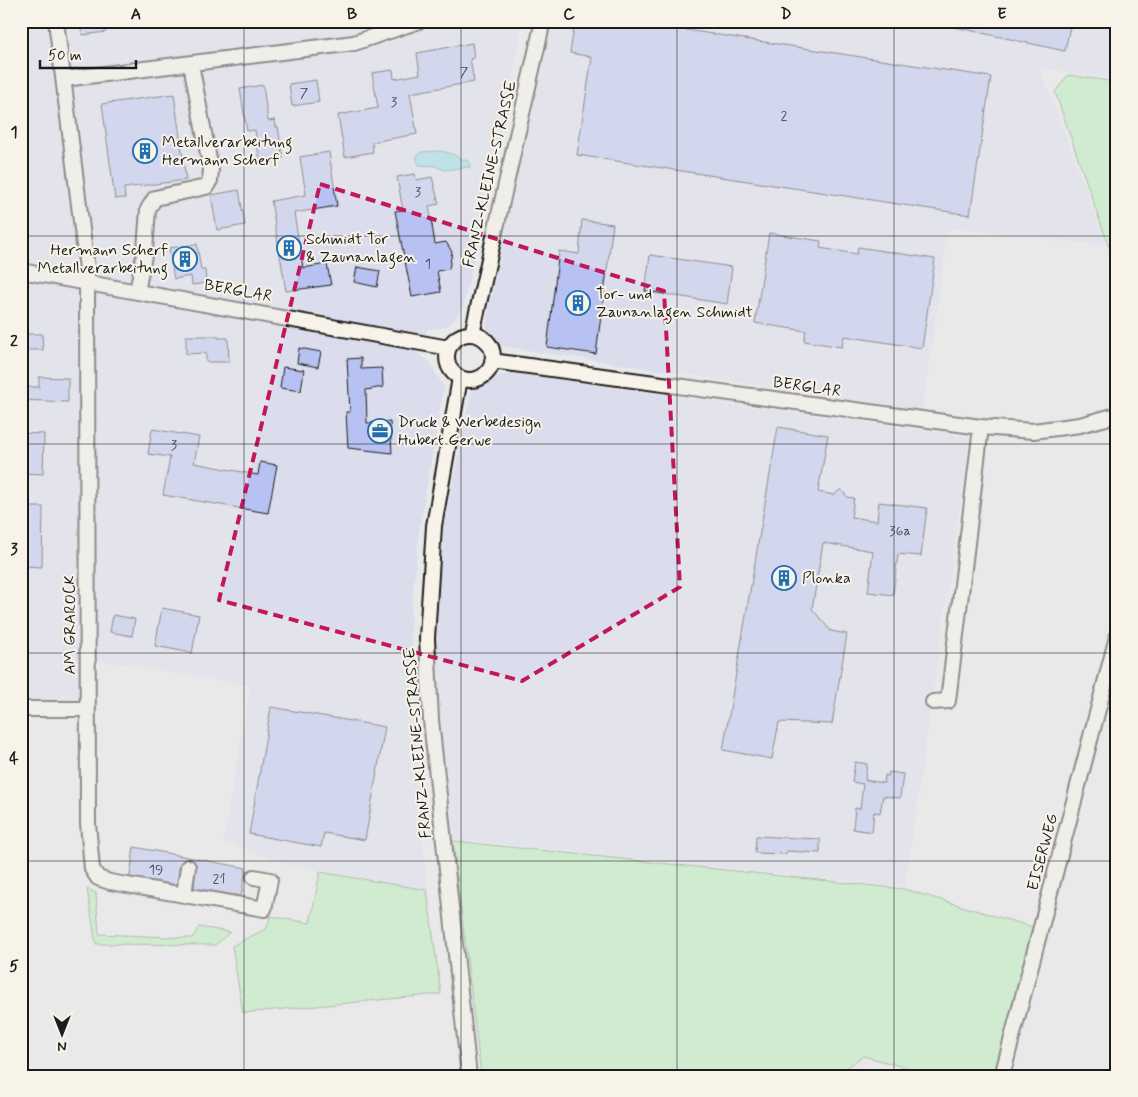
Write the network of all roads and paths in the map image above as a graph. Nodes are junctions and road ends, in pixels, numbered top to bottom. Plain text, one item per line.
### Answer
1 (56, 21) edge
2 (420, 21) edge
3 (543, 21) edge
4 (192, 64) junction
5 (64, 79) junction
6 (21, 271) edge
7 (87, 282) junction
8 (136, 292) junction
9 (472, 334) junction
10 (449, 348) junction
11 (492, 361) junction
12 (460, 378) junction
13 (1117, 415) edge
14 (981, 428) junction
15 (1117, 637) edge
16 (933, 702) dead end
17 (21, 709) edge
18 (88, 709) junction
19 (188, 867) dead end
20 (254, 876) dead end
21 (184, 894) junction
22 (469, 1076) edge
23 (1002, 1076) edge

1 - 5 street, AM GRAROCK
2 - 4 street
3 - 9 street, FRANZ-KLEINE-STRASSE
4 - 5 street
4 - 8 street
5 - 7 street, AM GRAROCK
6 - 7 street, BERGLAR
7 - 8 street, BERGLAR
7 - 18 street, AM GRAROCK
8 - 10 street, BERGLAR
9 - 10 street
9 - 11 street
10 - 12 street
11 - 12 street
11 - 14 street, BERGLAR
12 - 22 street, FRANZ-KLEINE-STRASSE
13 - 14 street, BERGLAR
14 - 16 street
15 - 23 street, EISERWEG
17 - 18 street
18 - 21 street, AM GRAROCK
19 - 21 street
20 - 21 street

